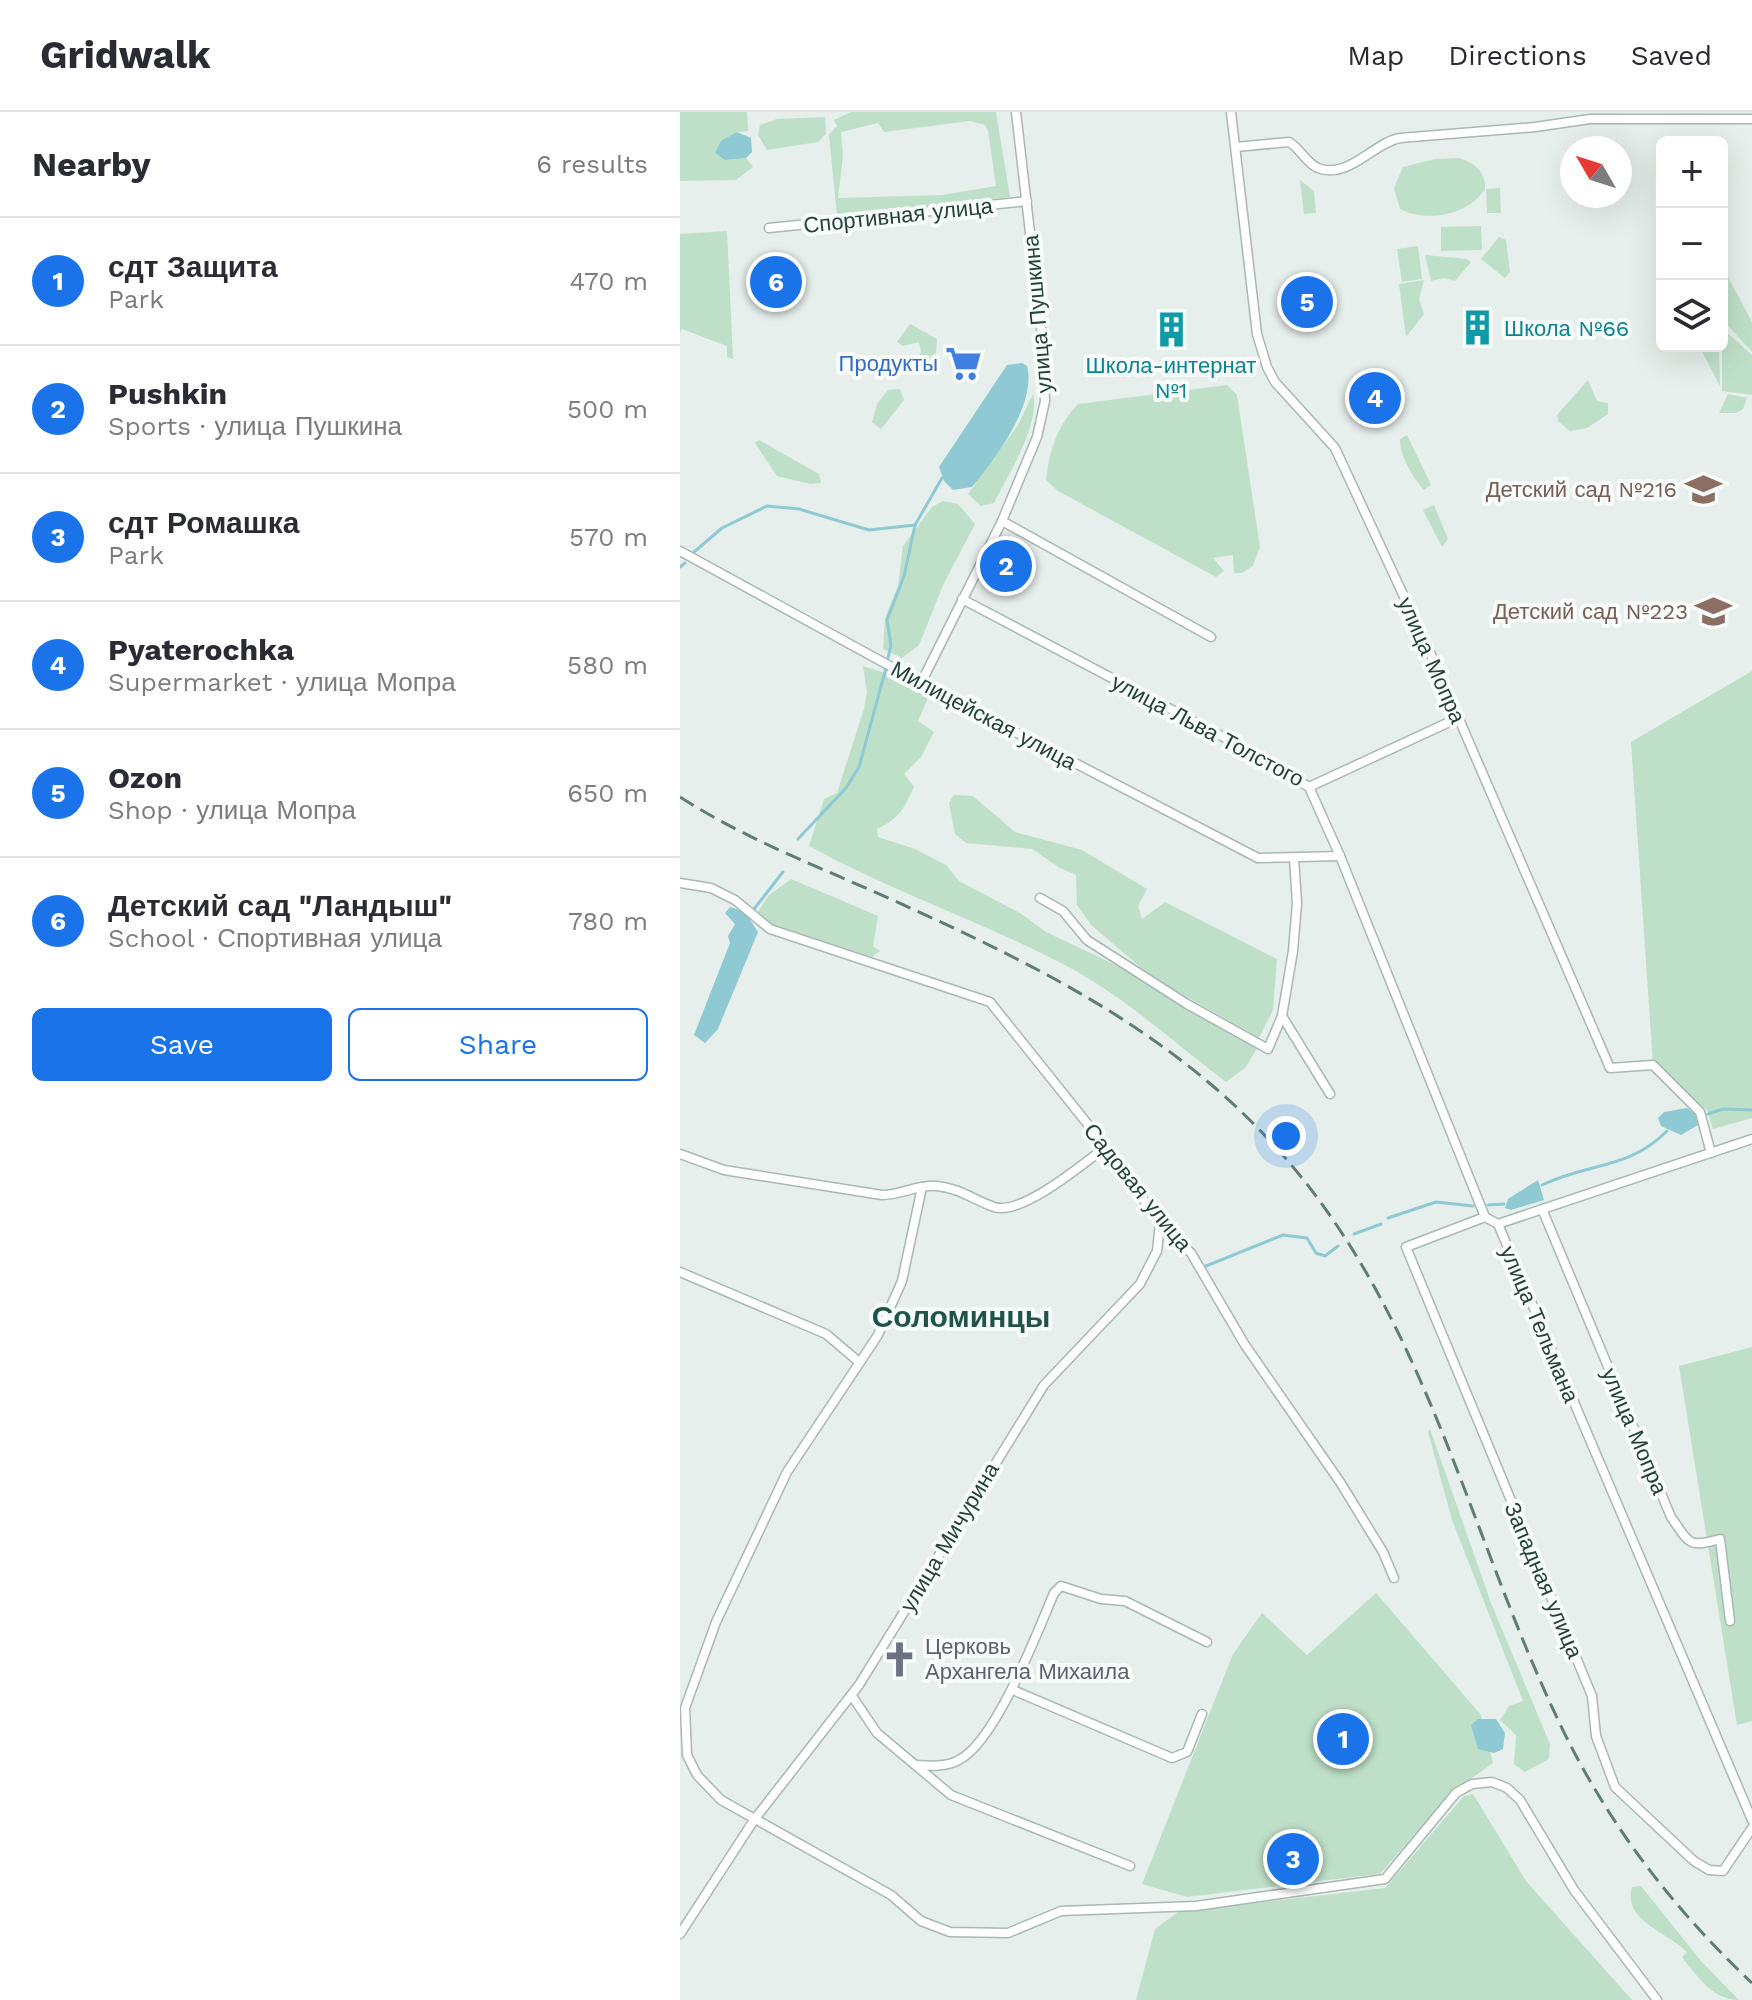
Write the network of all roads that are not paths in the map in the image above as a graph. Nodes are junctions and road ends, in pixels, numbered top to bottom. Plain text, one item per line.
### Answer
1 (1016, 112) edge
2 (1231, 112) edge
3 (1602, 115) edge
4 (1752, 119) edge
5 (1236, 147) junction
6 (1027, 201) junction
7 (769, 228) dead end
8 (1002, 521) junction
9 (680, 551) edge
10 (962, 599) junction
11 (1211, 637) dead end
12 (921, 683) junction
13 (1458, 718) junction
14 (1309, 787) junction
15 (1340, 856) junction
16 (1294, 858) junction
17 (680, 883) edge
18 (1040, 898) dead end
19 (1282, 1016) junction
20 (1330, 1094) dead end
21 (1752, 1139) edge
22 (1106, 1147) junction
23 (1711, 1153) junction
24 (680, 1154) edge
25 (922, 1187) junction
26 (1542, 1209) junction
27 (1485, 1217) junction
28 (1160, 1223) junction
29 (1498, 1224) junction
30 (680, 1272) edge
31 (859, 1362) junction
32 (1394, 1578) dead end
33 (1730, 1621) dead end
34 (1207, 1642) dead end
35 (1013, 1690) junction
36 (852, 1696) junction
37 (1202, 1714) dead end
38 (916, 1765) junction
39 (754, 1820) junction
40 (1752, 1820) edge
41 (1752, 1828) edge
42 (1130, 1866) dead end
43 (680, 1934) edge
44 (1657, 2000) edge

1 - 6 street, улица Пушкина
2 - 5 street, улица Мопра
3 - 4 street
3 - 5 street
5 - 13 street, улица Мопра
6 - 7 street, Спортивная улица
6 - 8 street, улица Пушкина
8 - 10 street, улица Пушкина
8 - 11 street
9 - 12 street, Милицейская улица
10 - 12 street, улица Пушкина
10 - 14 street, улица Льва Толстого
12 - 16 street, Милицейская улица
13 - 14 street, улица Льва Толстого
13 - 23 street, улица Мопра
14 - 15 street
15 - 16 street, Милицейская улица
15 - 27 street
16 - 19 street
17 - 22 street, Садовая улица
18 - 19 street
19 - 20 street
21 - 23 street
22 - 25 street
22 - 28 street, Садовая улица
23 - 26 street
24 - 25 street
25 - 31 street
26 - 29 street
26 - 33 street, улица Мопра
27 - 29 street, улица Тельмана
27 - 41 street, Западная улица
28 - 32 street, Садовая улица
28 - 36 street, улица Мичурина
29 - 40 street, улица Тельмана
30 - 31 street
31 - 39 street
34 - 35 street
35 - 37 street
35 - 38 street
36 - 38 street
36 - 39 street, улица Мичурина
38 - 42 street
39 - 43 street, улица Мичурина
39 - 44 street

